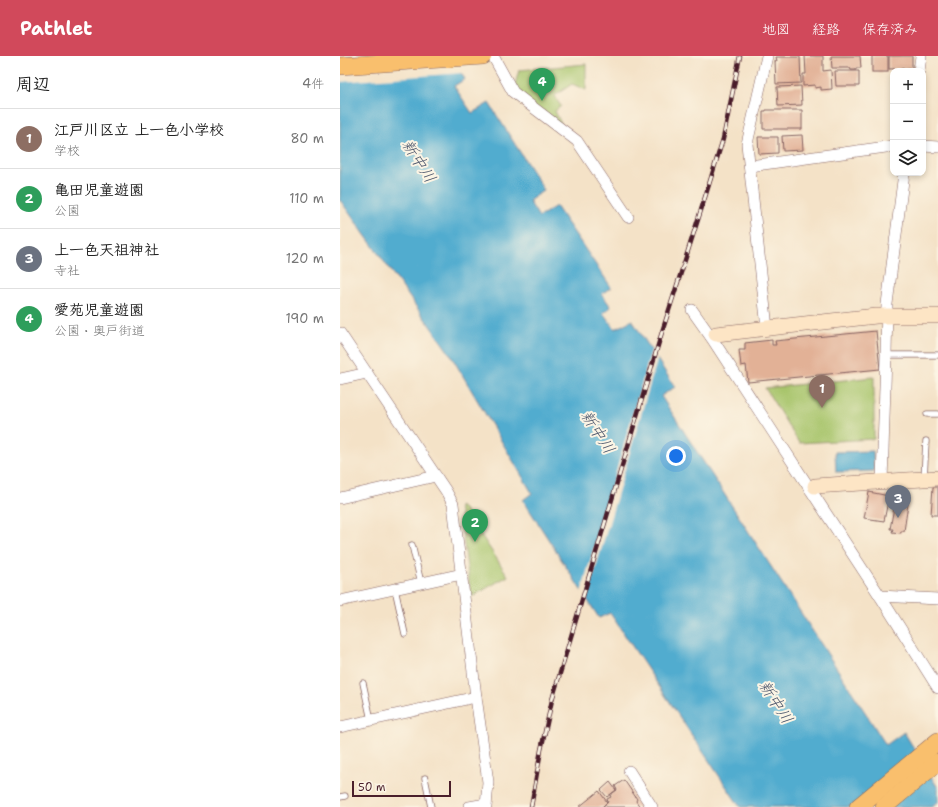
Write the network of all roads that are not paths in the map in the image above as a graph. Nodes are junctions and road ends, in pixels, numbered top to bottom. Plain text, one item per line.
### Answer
1 (477, 56) edge
2 (483, 56) edge
3 (493, 56) edge
4 (767, 56) edge
5 (921, 56) edge
6 (340, 66) edge
7 (919, 68) edge
8 (890, 146) edge
9 (926, 146) edge
10 (938, 147) edge
11 (750, 166) junction
12 (904, 176) edge
13 (628, 217) dead end
14 (692, 310) dead end
15 (887, 315) junction
16 (938, 316) edge
17 (767, 328) junction
18 (340, 333) edge
19 (713, 335) junction
20 (886, 355) junction
21 (938, 355) edge
22 (367, 373) junction
23 (340, 379) edge
24 (927, 414) dead end
25 (938, 414) edge
26 (926, 441) dead end
27 (436, 476) junction
28 (931, 479) edge
29 (882, 482) junction
30 (812, 488) junction
31 (340, 498) edge
32 (412, 545) dead end
33 (462, 574) junction
34 (421, 583) junction
35 (395, 589) junction
36 (880, 596) junction
37 (938, 599) edge
38 (340, 601) edge
39 (405, 634) dead end
40 (363, 683) dead end
41 (938, 688) edge
42 (476, 697) junction
43 (371, 720) junction
44 (340, 727) edge
45 (938, 741) edge
46 (938, 762) edge
47 (629, 771) dead end
48 (425, 778) dead end
49 (486, 805) edge
50 (431, 807) edge
51 (469, 807) edge
52 (652, 807) edge
53 (858, 807) edge
54 (884, 807) edge

1 - 2 main road
1 - 6 main road
3 - 13 street
4 - 11 street
5 - 7 street
8 - 11 street
9 - 10 street
11 - 17 street
12 - 15 street
14 - 19 street
15 - 16 street
15 - 17 street
15 - 20 street
17 - 19 street
18 - 22 street
19 - 30 street
20 - 21 lane
20 - 29 street
22 - 23 street
22 - 27 street
24 - 25 lane
26 - 28 lane
27 - 31 street
27 - 33 street
28 - 29 street
29 - 30 street
30 - 36 street
32 - 34 lane
33 - 34 street
33 - 42 street
34 - 35 street
35 - 38 street
35 - 39 lane
36 - 37 street
36 - 41 street
40 - 43 lane
42 - 43 street
42 - 49 street
43 - 44 street
45 - 53 main road
46 - 54 main road
47 - 52 street
48 - 50 lane
49 - 51 street

